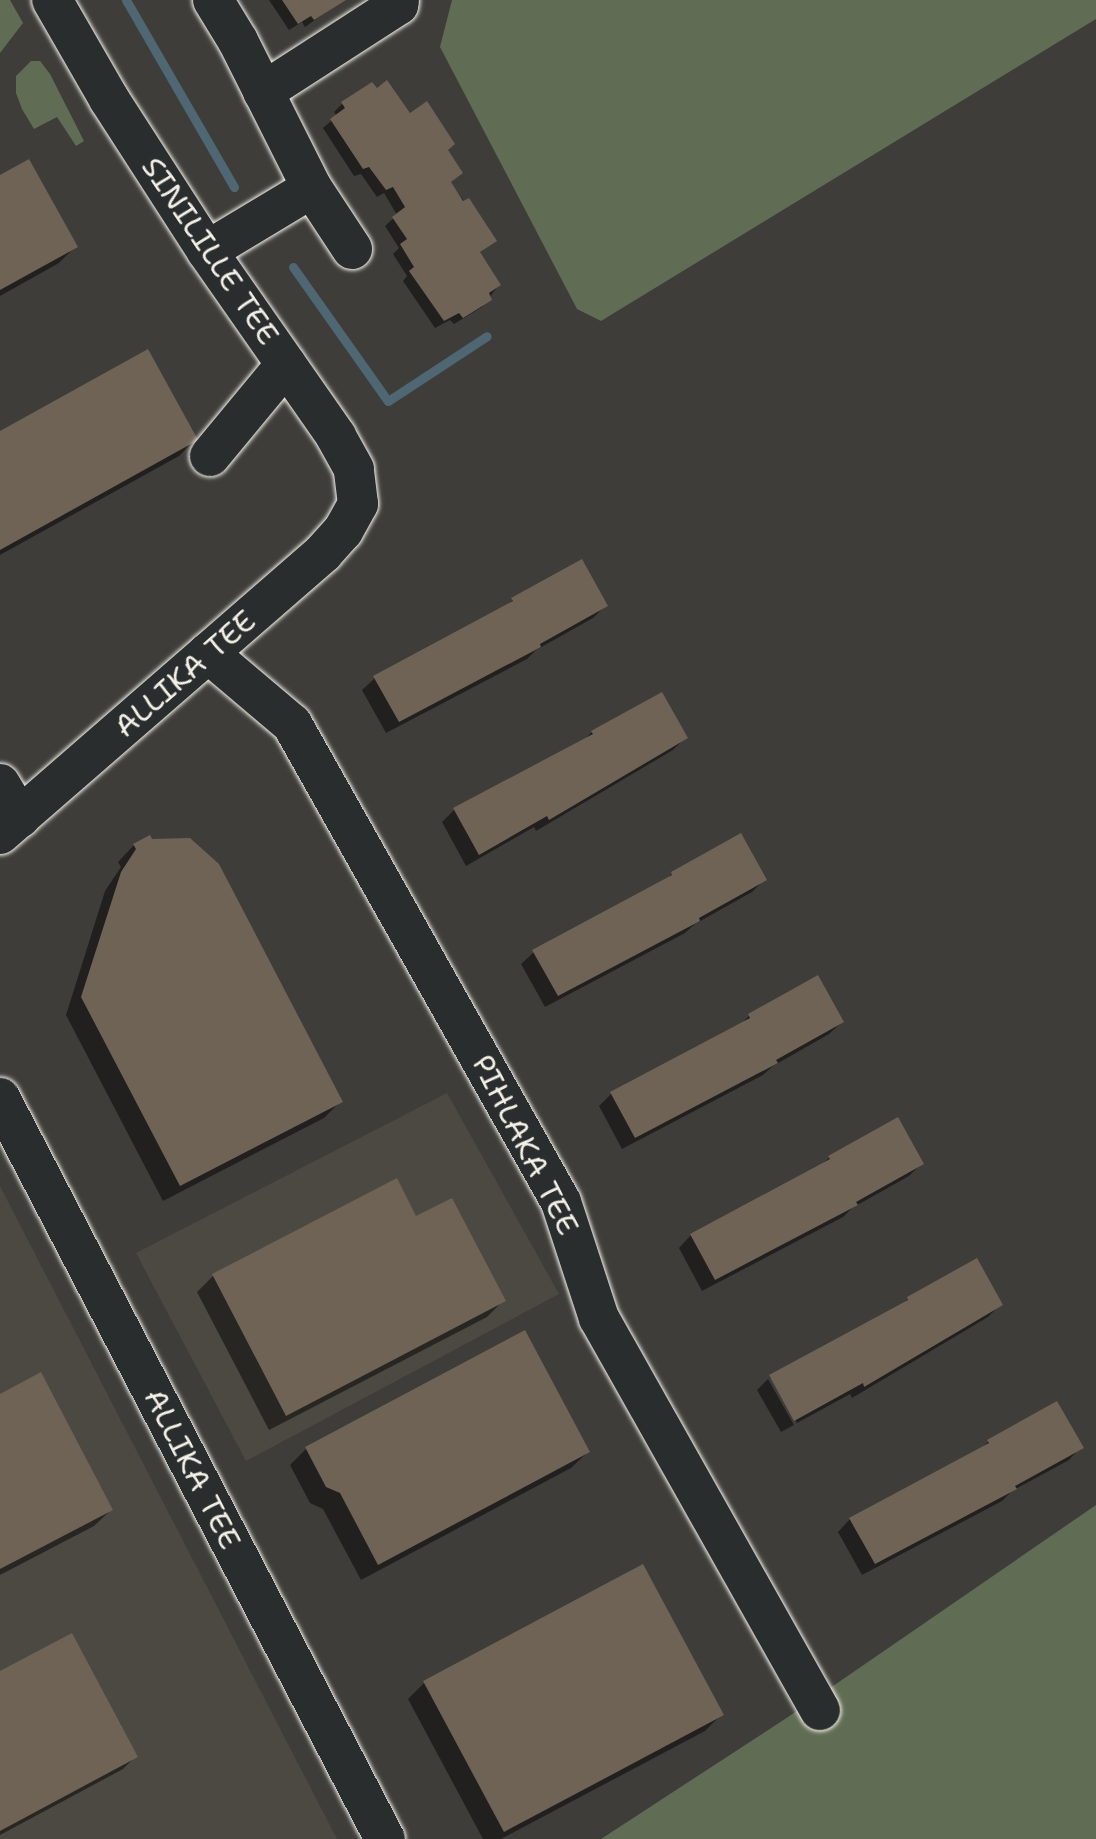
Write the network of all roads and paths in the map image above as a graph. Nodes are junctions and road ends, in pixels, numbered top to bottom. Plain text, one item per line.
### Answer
1 (52, 0) edge
2 (213, 0) edge
3 (399, 0) edge
4 (263, 92) junction
5 (312, 188) junction
6 (352, 249) dead end
7 (207, 251) junction
8 (286, 364) junction
9 (210, 456) dead end
10 (358, 504) joint
11 (208, 653) junction
12 (7, 812) edge
13 (0, 1098) edge
14 (820, 1710) dead end
15 (385, 1839) edge

1 - 7 street, SINILILLE TEE
2 - 4 street
3 - 4 street
4 - 5 street
5 - 6 street
5 - 7 street
7 - 8 street, SINILILLE TEE
8 - 9 street
8 - 10 street, SINILILLE TEE
10 - 11 street, ALLIKA TEE
11 - 12 street, ALLIKA TEE
11 - 14 street, PIHLAKA TEE
13 - 15 street, ALLIKA TEE

